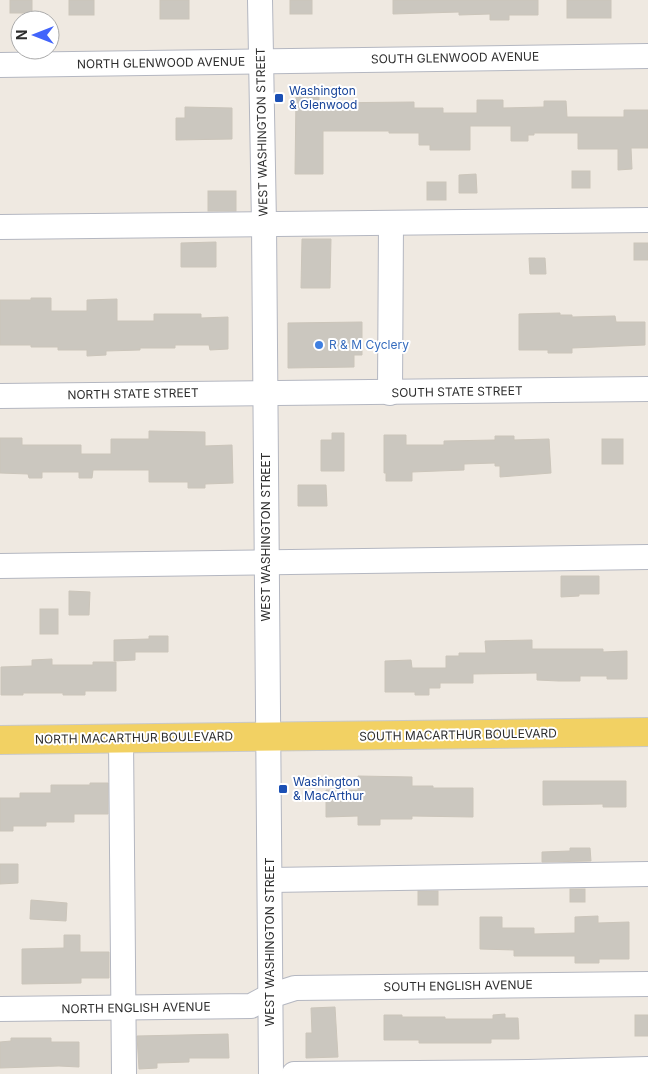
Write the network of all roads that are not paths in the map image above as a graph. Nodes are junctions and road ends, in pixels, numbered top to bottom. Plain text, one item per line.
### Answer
1 (260, 0) edge
2 (648, 56) edge
3 (261, 61) junction
4 (0, 65) edge
5 (648, 220) edge
6 (391, 223) junction
7 (264, 224) junction
8 (0, 227) edge
9 (648, 389) edge
10 (390, 392) junction
11 (265, 393) junction
12 (0, 396) edge
13 (648, 557) edge
14 (267, 562) junction
15 (0, 566) edge
16 (648, 732) edge
17 (267, 737) junction
18 (121, 739) junction
19 (0, 740) edge
20 (648, 874) edge
21 (270, 880) junction
22 (648, 984) edge
23 (270, 996) junction
24 (122, 1008) junction
25 (0, 1009) edge
26 (648, 1069) edge
27 (124, 1074) edge
28 (271, 1074) edge
29 (294, 1074) edge

1 - 3 street, WEST WASHINGTON STREET
2 - 3 street, SOUTH GLENWOOD AVENUE
3 - 4 street, NORTH GLENWOOD AVENUE
3 - 7 street, WEST WASHINGTON STREET
5 - 6 street
6 - 7 street
6 - 10 street
7 - 8 street
7 - 11 street, WEST WASHINGTON STREET
9 - 10 street, SOUTH STATE STREET
10 - 11 street, SOUTH STATE STREET
11 - 12 street, NORTH STATE STREET
11 - 14 street, WEST WASHINGTON STREET
13 - 14 street
14 - 15 street
14 - 17 street, WEST WASHINGTON STREET
16 - 17 main road, SOUTH MACARTHUR BOULEVARD
17 - 18 main road, NORTH MACARTHUR BOULEVARD
17 - 21 street, WEST WASHINGTON STREET
18 - 19 main road, NORTH MACARTHUR BOULEVARD
18 - 24 street
20 - 21 street
21 - 23 street, WEST WASHINGTON STREET
22 - 23 street, SOUTH ENGLISH AVENUE
23 - 24 street, NORTH ENGLISH AVENUE
23 - 28 street, WEST WASHINGTON STREET
24 - 25 street, NORTH ENGLISH AVENUE
24 - 27 street
26 - 29 street

